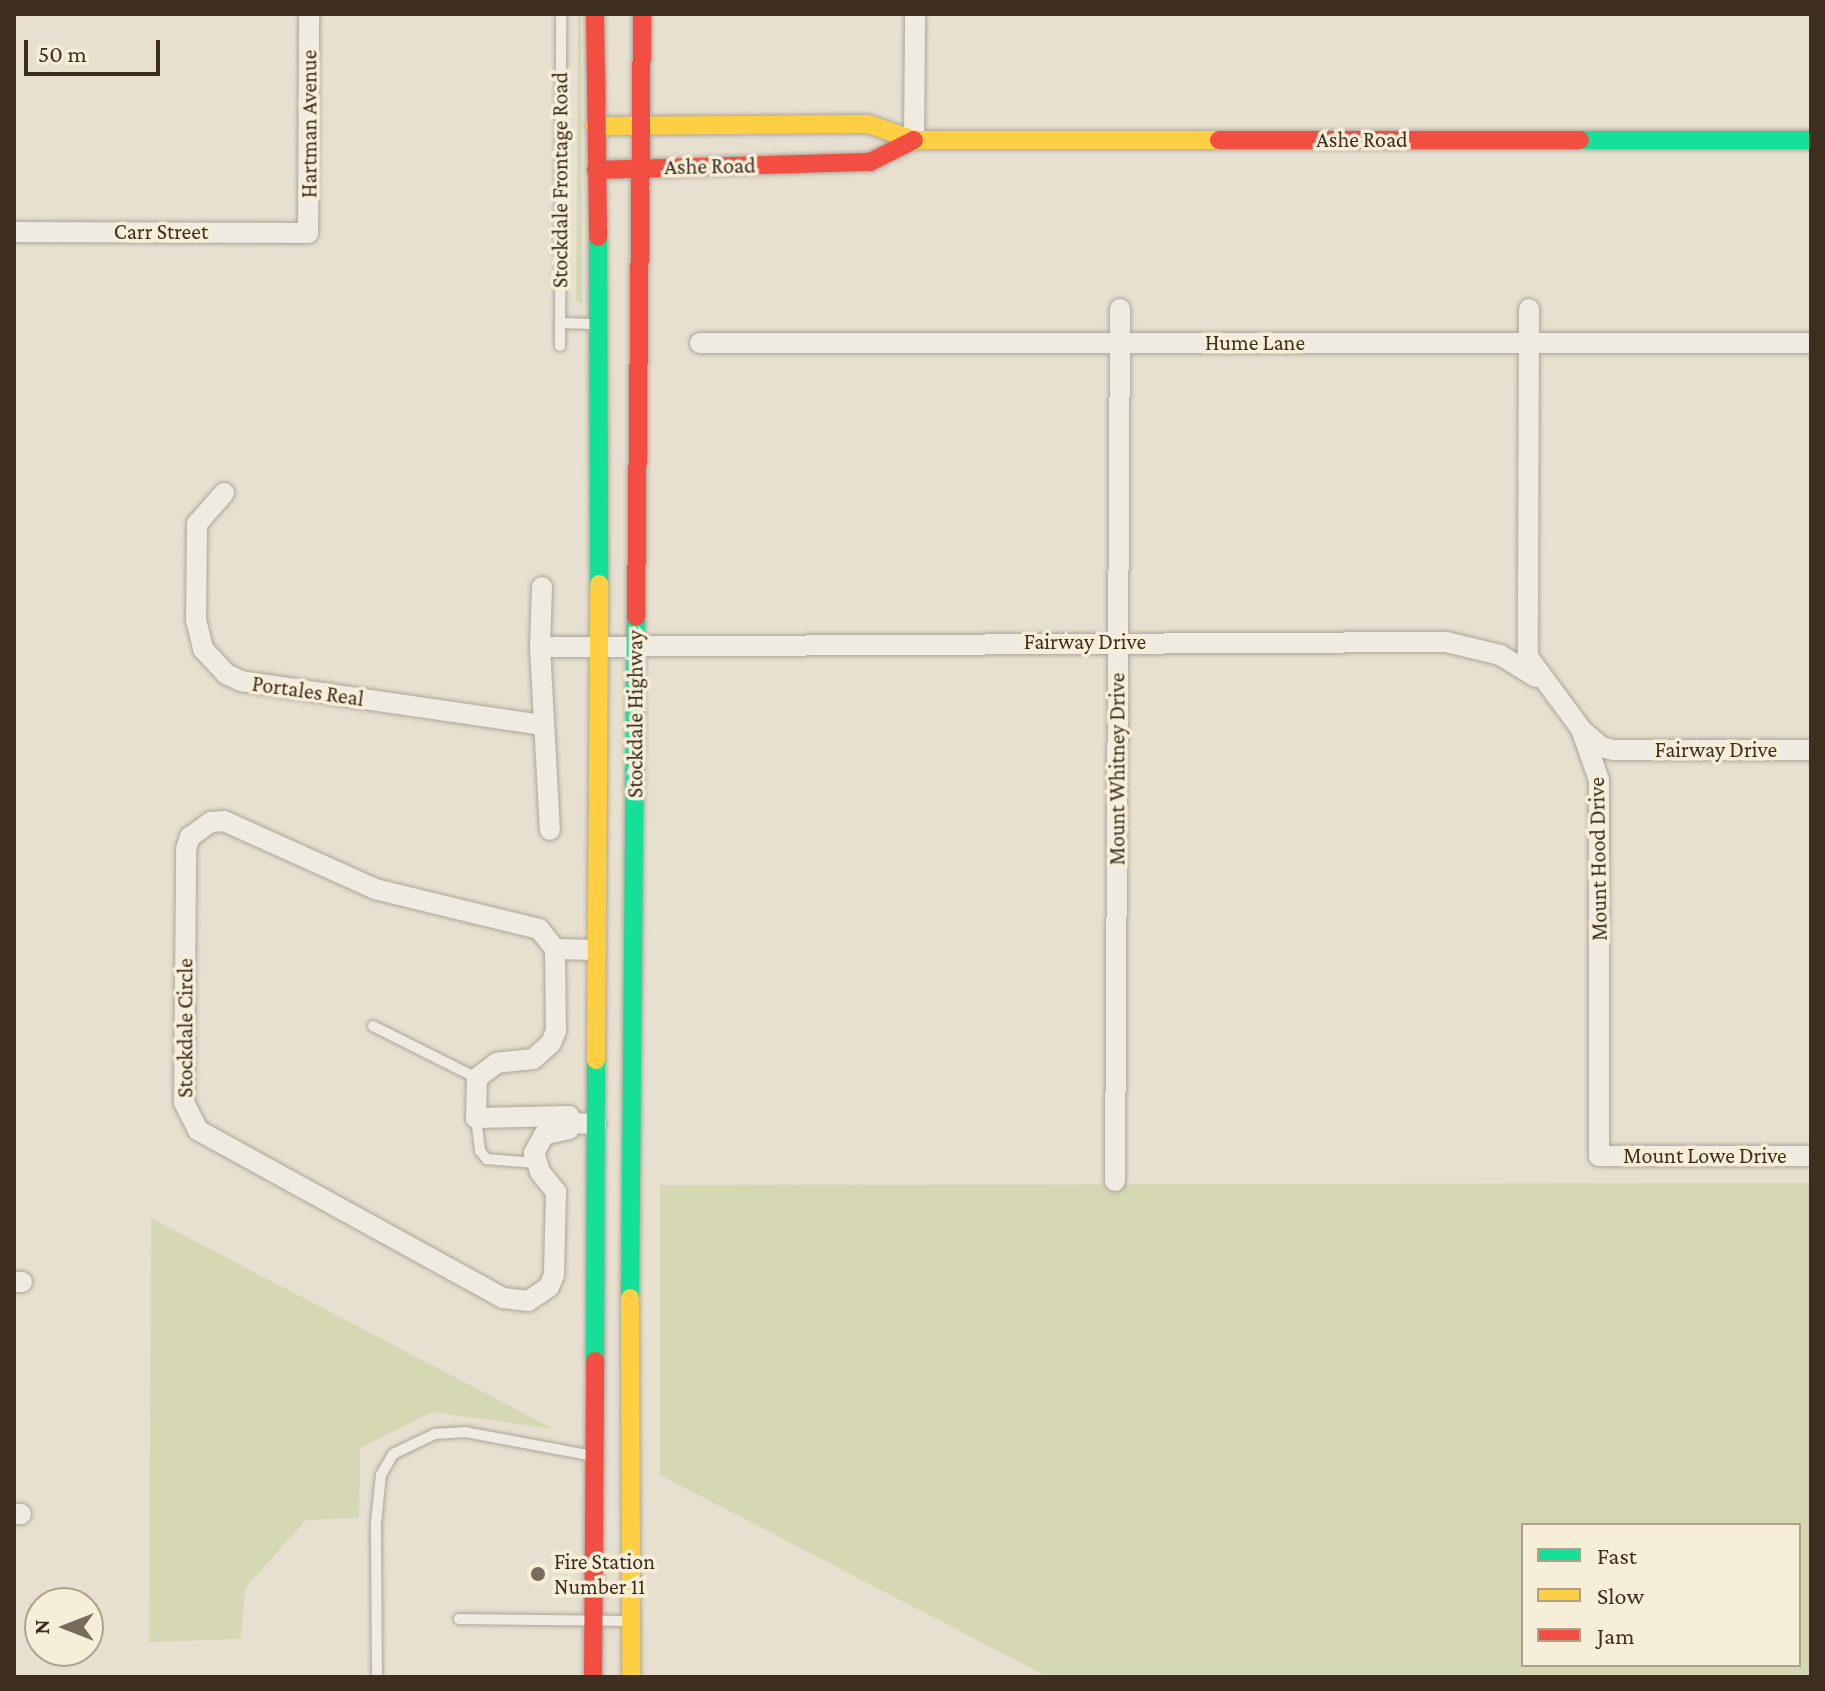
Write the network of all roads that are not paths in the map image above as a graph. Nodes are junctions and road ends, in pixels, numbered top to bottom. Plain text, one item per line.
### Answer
1 (309, 14) edge
2 (561, 14) edge
3 (595, 14) edge
4 (642, 14) edge
5 (915, 14) edge
6 (641, 124) junction
7 (595, 126) junction
8 (914, 140) junction
9 (1811, 140) edge
10 (640, 168) junction
11 (596, 170) junction
12 (14, 232) edge
13 (308, 233) joint
14 (1120, 309) dead end
15 (1529, 309) dead end
16 (560, 323) junction
17 (600, 324) junction
18 (700, 343) dead end
19 (1120, 343) junction
20 (1529, 343) junction
21 (1811, 343) edge
22 (560, 346) dead end
23 (224, 493) dead end
24 (542, 587) dead end
25 (1118, 642) junction
26 (617, 643) junction
27 (540, 647) junction
28 (1542, 681) junction
29 (544, 725) junction
30 (1581, 729) junction
31 (1811, 750) edge
32 (550, 830) dead end
33 (555, 949) junction
34 (596, 950) junction
35 (373, 1026) dead end
36 (477, 1078) junction
37 (476, 1118) junction
38 (569, 1123) junction
39 (596, 1124) junction
40 (1599, 1156) joint
41 (1811, 1156) edge
42 (535, 1163) junction
43 (1115, 1181) dead end
44 (595, 1348) junction
45 (632, 1415) junction
46 (594, 1456) junction
47 (459, 1619) dead end
48 (593, 1621) junction
49 (631, 1621) junction
50 (377, 1677) edge
51 (593, 1677) edge
52 (631, 1677) edge

1 - 13 street, Hartman Avenue
2 - 16 lane, Stockdale Frontage Road
3 - 7 main road, Stockdale Highway
4 - 6 main road, Stockdale Highway
5 - 8 street
6 - 7 main road, Ashe Road
6 - 8 main road, Ashe Road
6 - 10 main road, Stockdale Highway
7 - 11 main road, Stockdale Highway
8 - 9 main road, Ashe Road
8 - 10 main road, Ashe Road
10 - 11 main road, Ashe Road
10 - 26 main road, Stockdale Highway
11 - 17 main road, Stockdale Highway
12 - 13 street, Carr Street
14 - 19 street, Mount Whitney Drive
15 - 20 street, Mount Hood Drive
16 - 17 lane
16 - 22 lane, Stockdale Frontage Road
17 - 26 main road, Stockdale Highway
18 - 19 street, Hume Lane
19 - 20 street, Hume Lane
19 - 25 street, Mount Whitney Drive
20 - 21 street, Hume Lane
20 - 28 street, Mount Hood Drive
23 - 29 street, Portales Real
24 - 27 street
25 - 26 street, Fairway Drive
25 - 28 street, Fairway Drive
25 - 43 street, Mount Whitney Drive
26 - 27 street, Fairway Drive
26 - 34 main road, Stockdale Highway
26 - 45 main road, Stockdale Highway
27 - 29 street
28 - 30 street, Mount Hood Drive
29 - 32 street
30 - 31 street, Fairway Drive
30 - 40 street, Mount Hood Drive
33 - 34 street
33 - 36 street
33 - 42 street, Stockdale Circle
34 - 39 main road, Stockdale Highway
35 - 36 lane
36 - 37 street
37 - 38 street
37 - 42 lane
38 - 39 street
38 - 42 street
39 - 44 main road, Stockdale Highway
40 - 41 street, Mount Lowe Drive
44 - 45 main road, Stockdale Highway
44 - 46 main road, Stockdale Highway
45 - 49 main road, Stockdale Highway
46 - 48 main road, Stockdale Highway
46 - 50 lane
47 - 48 lane
48 - 49 lane
48 - 51 main road, Stockdale Highway
49 - 52 main road, Stockdale Highway

